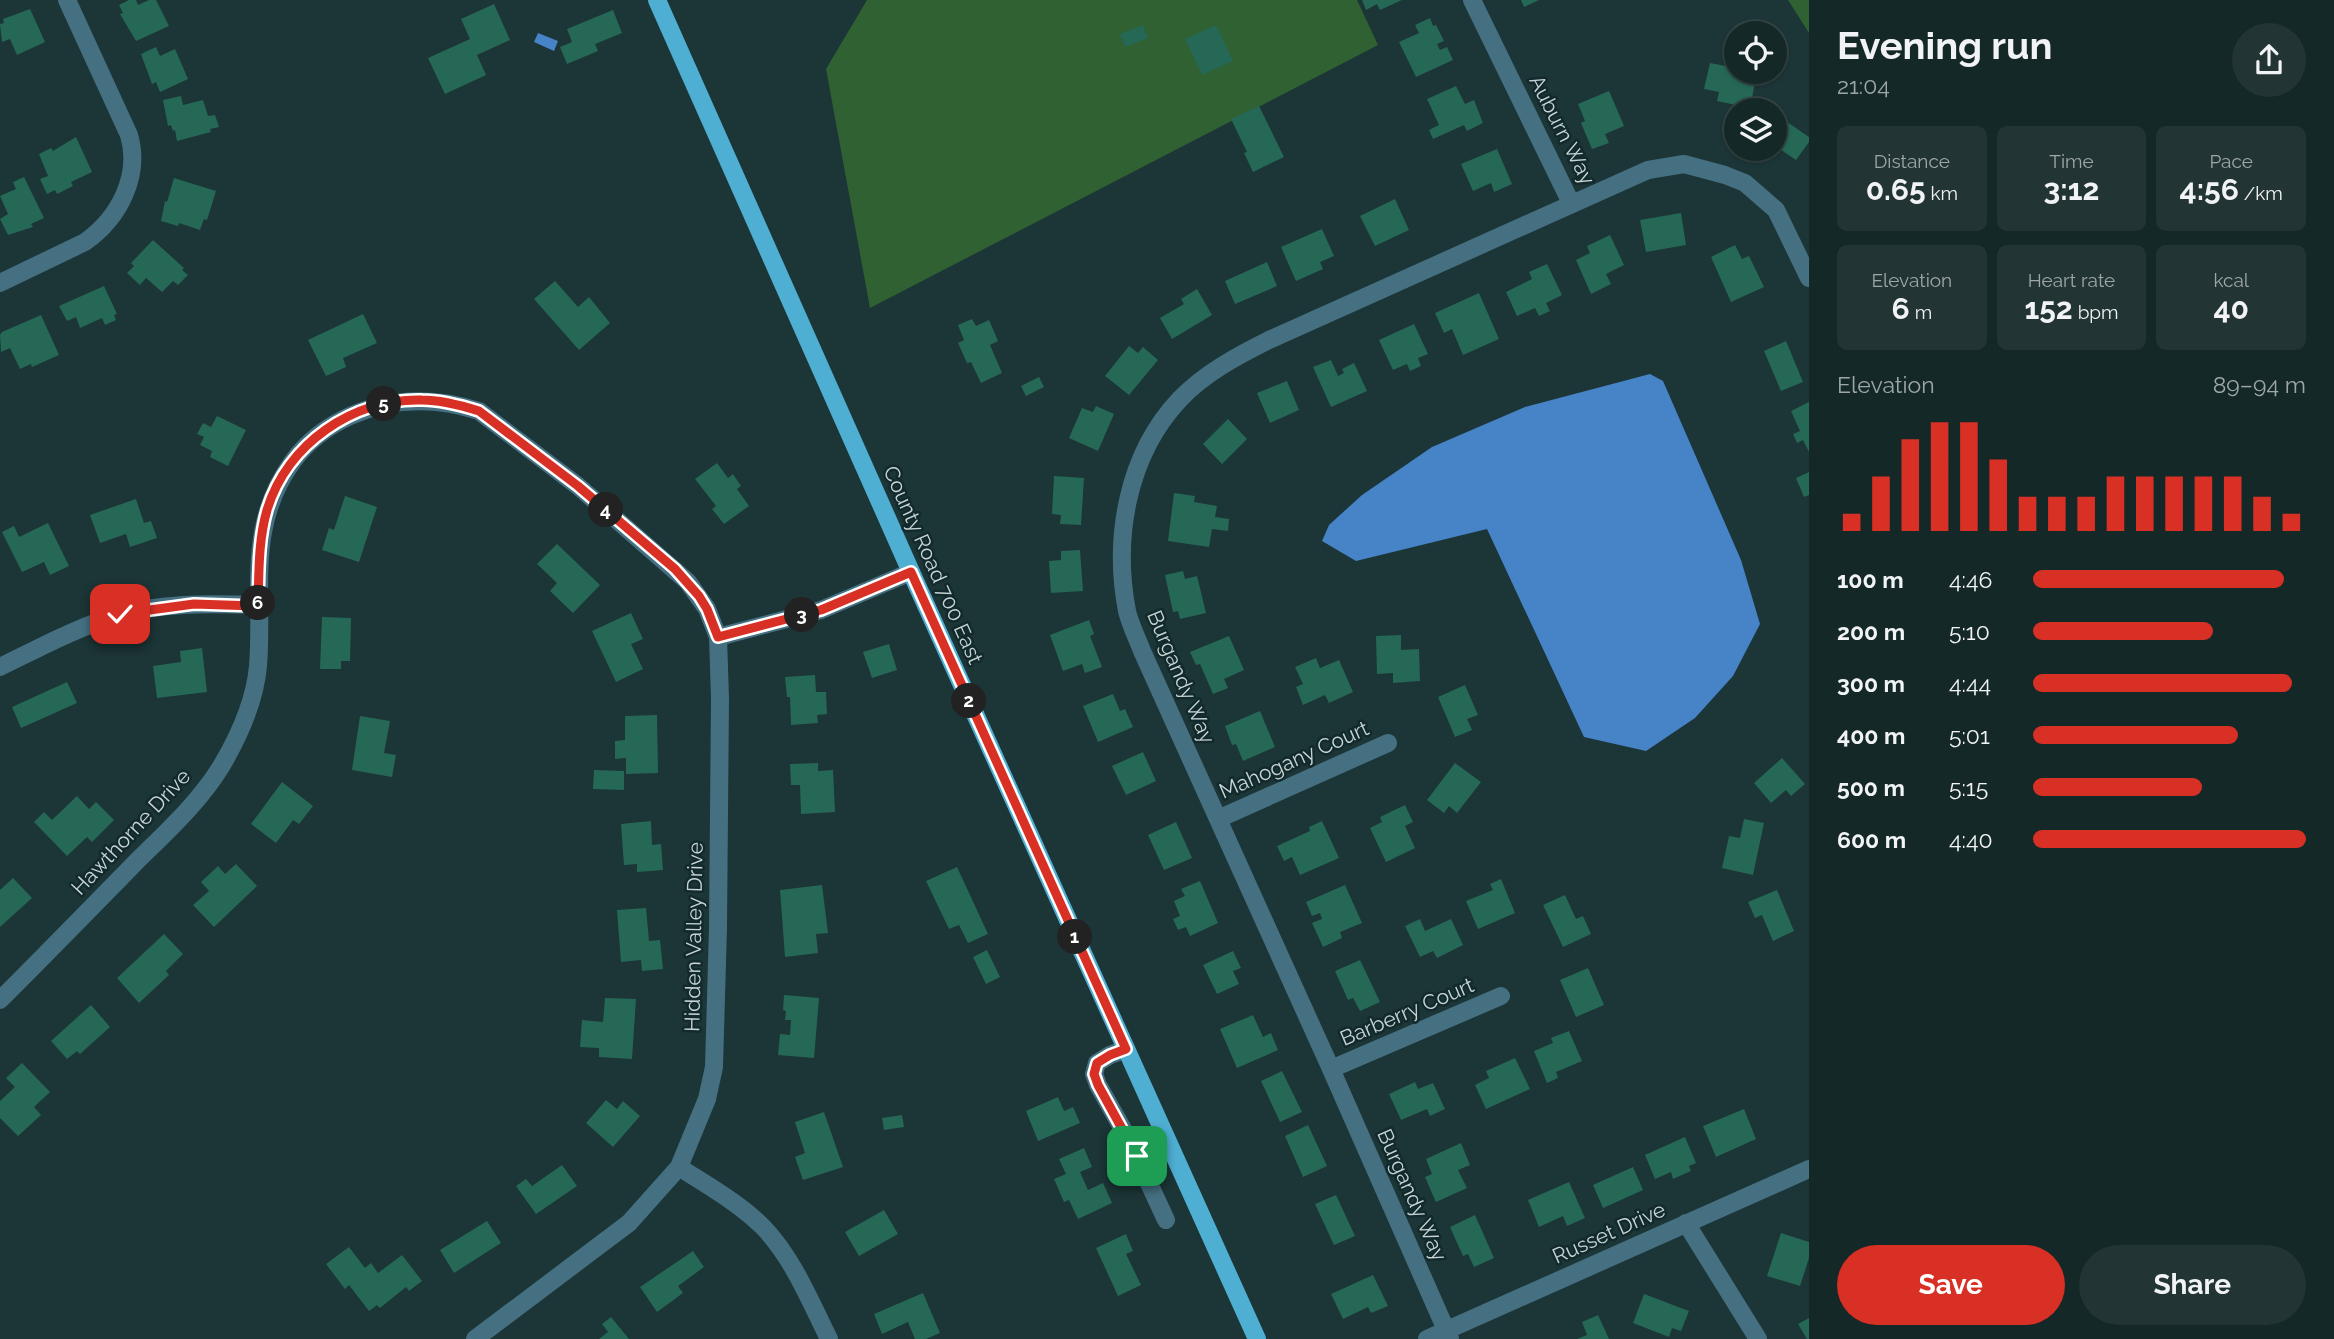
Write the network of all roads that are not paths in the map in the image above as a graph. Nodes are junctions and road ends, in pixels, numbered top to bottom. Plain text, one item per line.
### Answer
1 (67, 0) edge
2 (657, 0) edge
3 (1472, 0) edge
4 (1571, 204) junction
5 (1809, 278) edge
6 (0, 283) edge
7 (911, 572) junction
8 (258, 606) junction
9 (718, 637) junction
10 (0, 667) edge
11 (1388, 743) dead end
12 (1218, 819) junction
13 (1501, 996) dead end
14 (0, 1000) edge
15 (1126, 1049) junction
16 (1331, 1069) junction
17 (679, 1167) junction
18 (1809, 1169) edge
19 (1167, 1220) dead end
20 (1686, 1223) junction
21 (1448, 1335) edge
22 (475, 1339) edge
23 (829, 1339) edge
24 (1256, 1339) edge
25 (1427, 1339) edge
26 (1758, 1339) edge

1 - 6 street
2 - 7 main road, County Road 700 East
3 - 4 street, Auburn Way
4 - 5 street, Auburn Way
4 - 12 street, Burgandy Way
7 - 9 street
7 - 15 main road, County Road 700 East
8 - 9 street, Hawthorne Drive
8 - 10 street
8 - 14 street, Hawthorne Drive
9 - 17 street, Hidden Valley Drive
11 - 12 street, Mahogany Court
12 - 16 street, Burgandy Way
13 - 16 street, Barberry Court
15 - 19 street
15 - 24 main road, County Road 700 East
16 - 21 street, Burgandy Way
17 - 22 street, Hidden Valley Drive
17 - 23 street
18 - 20 street, Russet Drive
20 - 21 street, Russet Drive
20 - 26 street
21 - 25 street, Russet Drive

